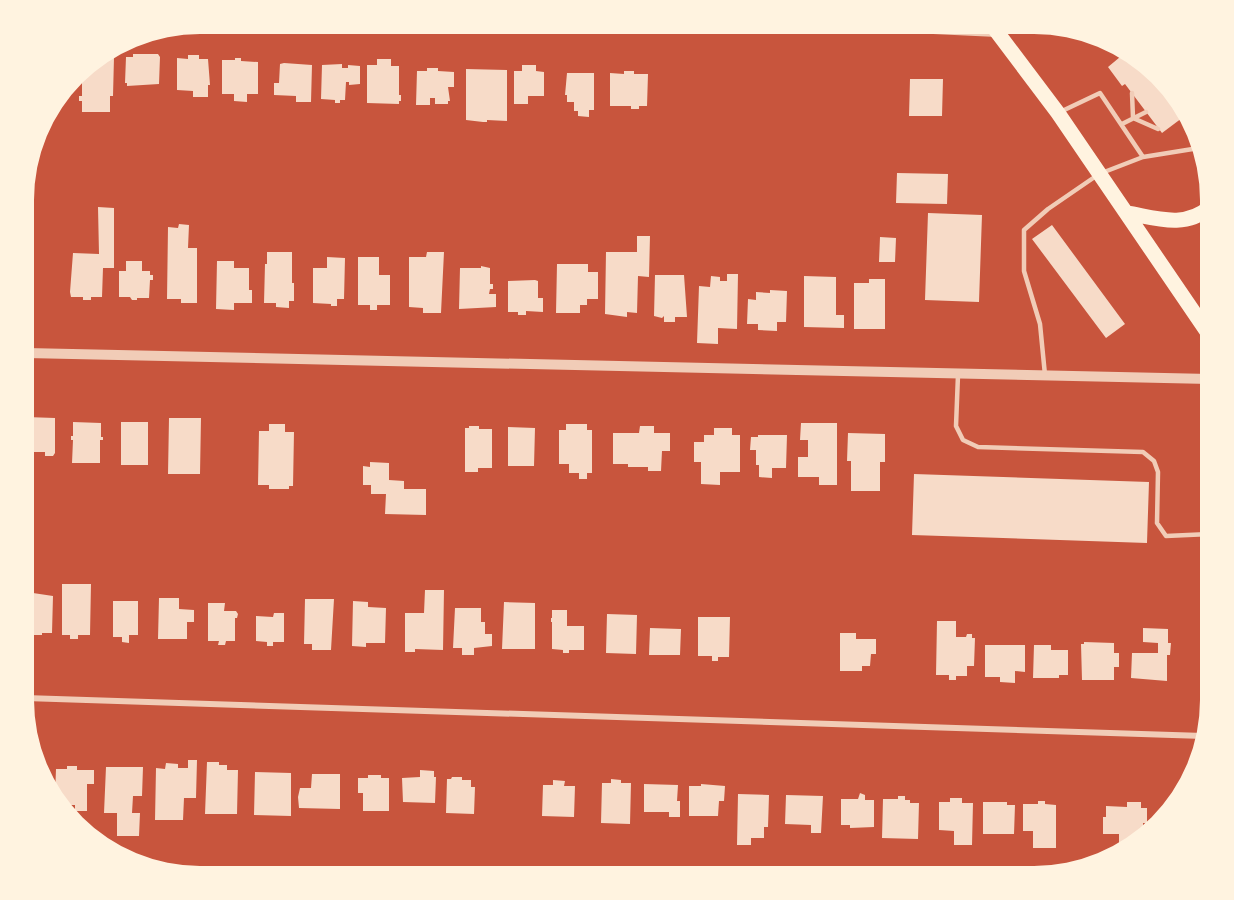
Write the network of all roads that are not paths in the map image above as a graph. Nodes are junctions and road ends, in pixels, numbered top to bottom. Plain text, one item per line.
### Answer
1 (999, 35) edge
2 (1132, 93) dead end
3 (1146, 112) dead end
4 (1058, 113) junction
5 (1133, 118) junction
6 (1122, 124) junction
7 (1158, 129) dead end
8 (1191, 149) edge
9 (1143, 157) junction
10 (1099, 174) junction
11 (1126, 213) junction
12 (1199, 214) edge
13 (1199, 320) edge
14 (35, 353) edge
15 (958, 373) junction
16 (1045, 375) junction
17 (1199, 378) edge
18 (1199, 534) edge
19 (35, 698) edge
20 (1195, 736) edge

1 - 4 main road
2 - 5 lane
3 - 5 lane
4 - 6 lane
4 - 10 main road
5 - 6 lane
5 - 7 lane
6 - 9 lane
8 - 9 lane
9 - 10 lane
10 - 11 main road
10 - 16 lane
11 - 12 main road
11 - 13 main road
14 - 15 street
15 - 16 street
15 - 18 lane
16 - 17 street
19 - 20 street

